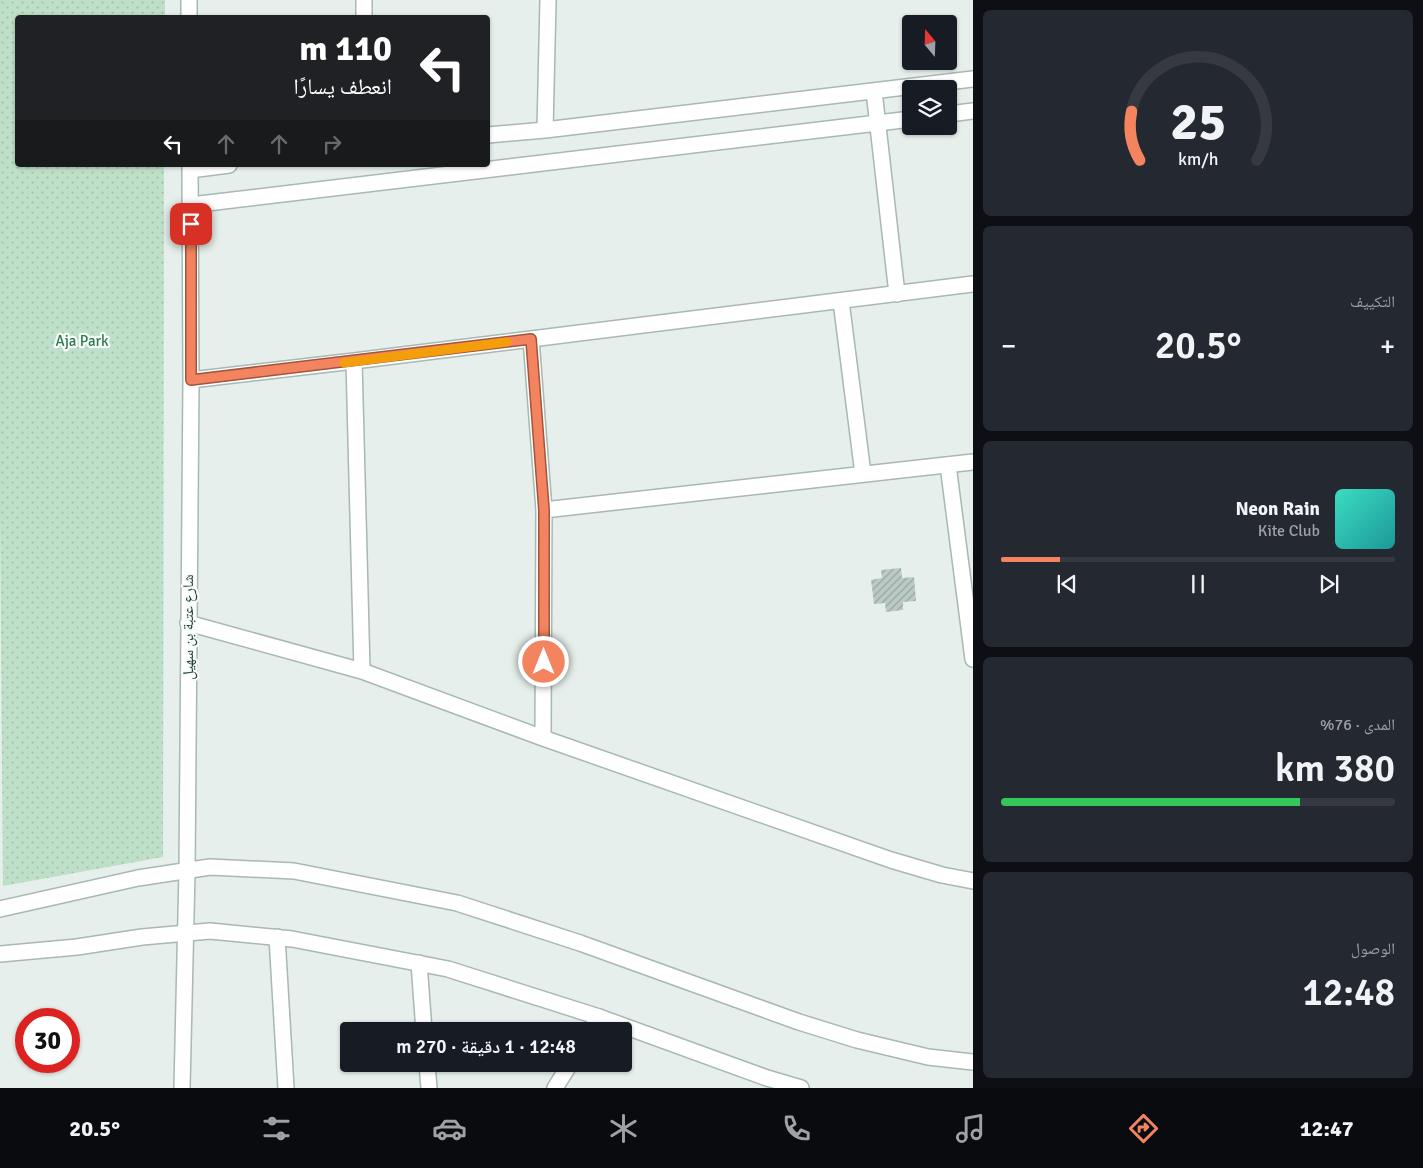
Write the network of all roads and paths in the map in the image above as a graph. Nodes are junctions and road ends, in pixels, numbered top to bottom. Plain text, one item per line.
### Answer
1 (189, 0) edge
2 (364, 0) edge
3 (548, 0) edge
4 (189, 15) edge
5 (364, 15) edge
6 (973, 79) edge
7 (874, 91) junction
8 (973, 111) edge
9 (957, 113) edge
10 (902, 120) edge
11 (878, 122) junction
12 (545, 130) junction
13 (490, 136) edge
14 (203, 167) edge
15 (190, 168) edge
16 (190, 204) junction
17 (973, 284) edge
18 (897, 294) junction
19 (841, 301) junction
20 (531, 339) junction
21 (354, 361) junction
22 (191, 380) junction
23 (973, 462) edge
24 (948, 465) junction
25 (863, 474) junction
26 (544, 510) junction
27 (188, 623) junction
28 (973, 659) edge
29 (362, 671) junction
30 (543, 738) junction
31 (187, 871) junction
32 (973, 880) edge
33 (0, 909) edge
34 (185, 933) junction
35 (277, 937) junction
36 (0, 954) edge
37 (419, 963) junction
38 (599, 1017) junction
39 (423, 1022) edge
40 (596, 1022) edge
41 (973, 1062) edge
42 (428, 1072) edge
43 (565, 1072) edge
44 (764, 1083) edge
45 (182, 1088) edge
46 (286, 1088) edge
47 (429, 1088) edge
48 (555, 1088) edge
49 (801, 1088) edge

1 - 4 street
2 - 5 street
3 - 12 street
6 - 7 street
7 - 11 street
7 - 12 street
8 - 9 street
10 - 11 street
11 - 16 street
11 - 18 street
12 - 13 street
14 - 15 street
15 - 16 street, شارع عتبة بن سهيل
16 - 22 street, شارع عتبة بن سهيل
17 - 18 street
18 - 19 street
19 - 20 street
19 - 25 street
20 - 21 street
20 - 26 street
21 - 22 street
21 - 29 street
22 - 27 street, شارع عتبة بن سهيل
23 - 24 street
24 - 25 street
24 - 28 street
25 - 26 street
26 - 30 street
27 - 29 street
27 - 31 street, شارع عتبة بن سهيل
29 - 30 street
30 - 32 street
31 - 33 street
31 - 34 street, شارع عتبة بن سهيل
31 - 41 street
34 - 35 street
34 - 36 street
34 - 45 street, شارع عتبة بن سهيل
35 - 37 street
35 - 46 street
37 - 38 street
37 - 39 street
38 - 40 street
38 - 44 street
42 - 47 street
43 - 48 street
44 - 49 street

